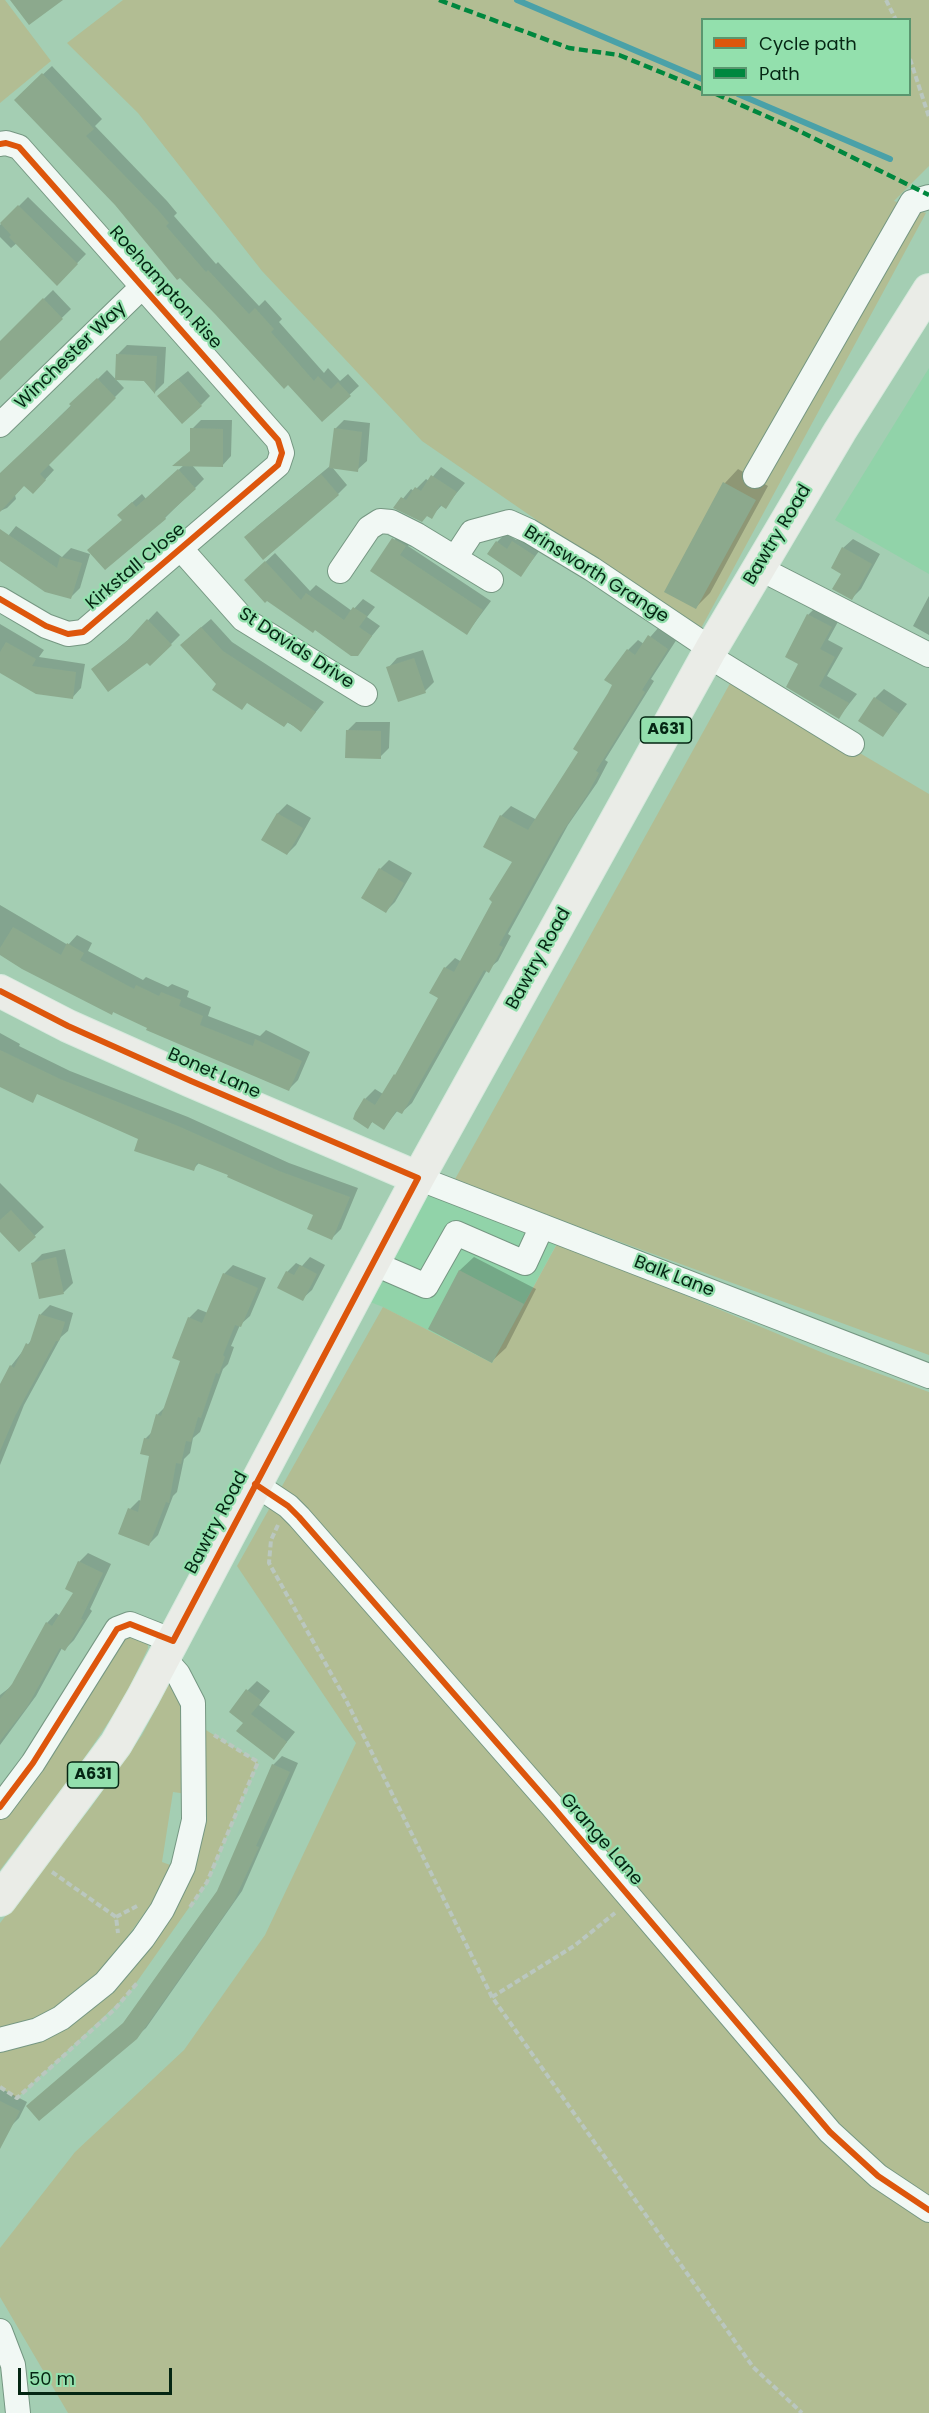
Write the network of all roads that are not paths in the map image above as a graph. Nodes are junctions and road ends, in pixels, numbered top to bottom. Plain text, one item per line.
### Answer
1 (3, 143) edge
2 (929, 197) edge
3 (143, 286) junction
4 (929, 290) edge
5 (0, 425) edge
6 (278, 465) joint
7 (755, 476) dead end
8 (181, 549) junction
9 (454, 558) junction
10 (759, 568) junction
11 (340, 571) dead end
12 (491, 580) dead end
13 (0, 599) edge
14 (709, 652) junction
15 (929, 655) edge
16 (364, 694) dead end
17 (852, 744) dead end
18 (0, 991) edge
19 (418, 1178) junction
20 (542, 1226) junction
21 (373, 1263) junction
22 (929, 1376) edge
23 (255, 1484) junction
24 (168, 1650) junction
25 (0, 1807) edge
26 (0, 1900) edge
27 (0, 2040) edge
28 (929, 2210) edge
29 (0, 2331) edge
30 (18, 2413) edge

1 - 3 street, Roehampton Rise
2 - 7 street
3 - 5 street, Winchester Way
3 - 6 street, Roehampton Rise
4 - 10 main road, Bawtry Road / A631
6 - 8 street, Kirkstall Close
8 - 13 street, Kirkstall Close
8 - 16 street, St Davids Drive
9 - 11 street
9 - 12 street
9 - 14 street, Brinsworth Grange
10 - 14 main road, Bawtry Road / A631
10 - 15 street
14 - 17 street, Brinsworth Grange
14 - 19 main road, Bawtry Road / A631
18 - 19 main road, Bonet Lane
19 - 20 street, Balk Lane
19 - 21 main road, Bawtry Road / A631
20 - 21 street
20 - 22 street, Balk Lane
21 - 23 main road, Bawtry Road / A631
23 - 24 main road, Bawtry Road / A631
23 - 28 street, Grange Lane
24 - 25 street
24 - 26 main road, Bawtry Road / A631
24 - 27 street
29 - 30 street

